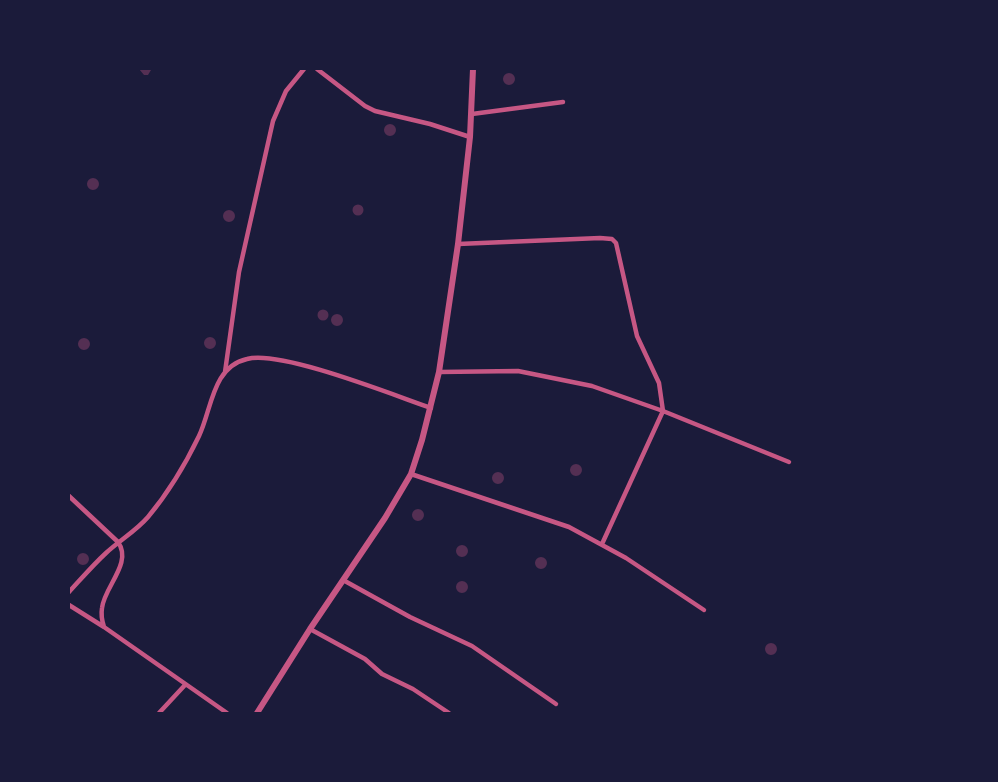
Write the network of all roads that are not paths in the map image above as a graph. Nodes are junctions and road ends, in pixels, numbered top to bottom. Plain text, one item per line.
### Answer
1 (304, 69) edge
2 (317, 69) edge
3 (473, 69) edge
4 (563, 102) dead end
5 (472, 114) junction
6 (470, 137) junction
7 (458, 244) junction
8 (225, 372) junction
9 (439, 372) junction
10 (431, 408) junction
11 (663, 411) junction
12 (789, 462) dead end
13 (411, 474) junction
14 (69, 496) edge
15 (118, 542) junction
16 (602, 544) junction
17 (343, 580) junction
18 (69, 592) edge
19 (69, 605) edge
20 (704, 610) dead end
21 (104, 627) junction
22 (310, 628) junction
23 (185, 685) junction
24 (556, 704) dead end
25 (159, 713) edge
26 (227, 713) edge
27 (257, 713) edge
28 (449, 713) edge

1 - 8 street
2 - 6 street
3 - 5 street
4 - 5 street
5 - 6 street
6 - 7 street
7 - 9 street
7 - 11 street
8 - 10 street
8 - 15 street
9 - 10 street
9 - 11 street
10 - 13 street
11 - 12 street
11 - 16 street
13 - 16 street
13 - 17 street
14 - 15 street
15 - 18 street
15 - 21 street
16 - 20 street
17 - 22 street
17 - 24 street
19 - 21 street
21 - 23 street
22 - 27 street
22 - 28 street
23 - 25 street
23 - 26 street

